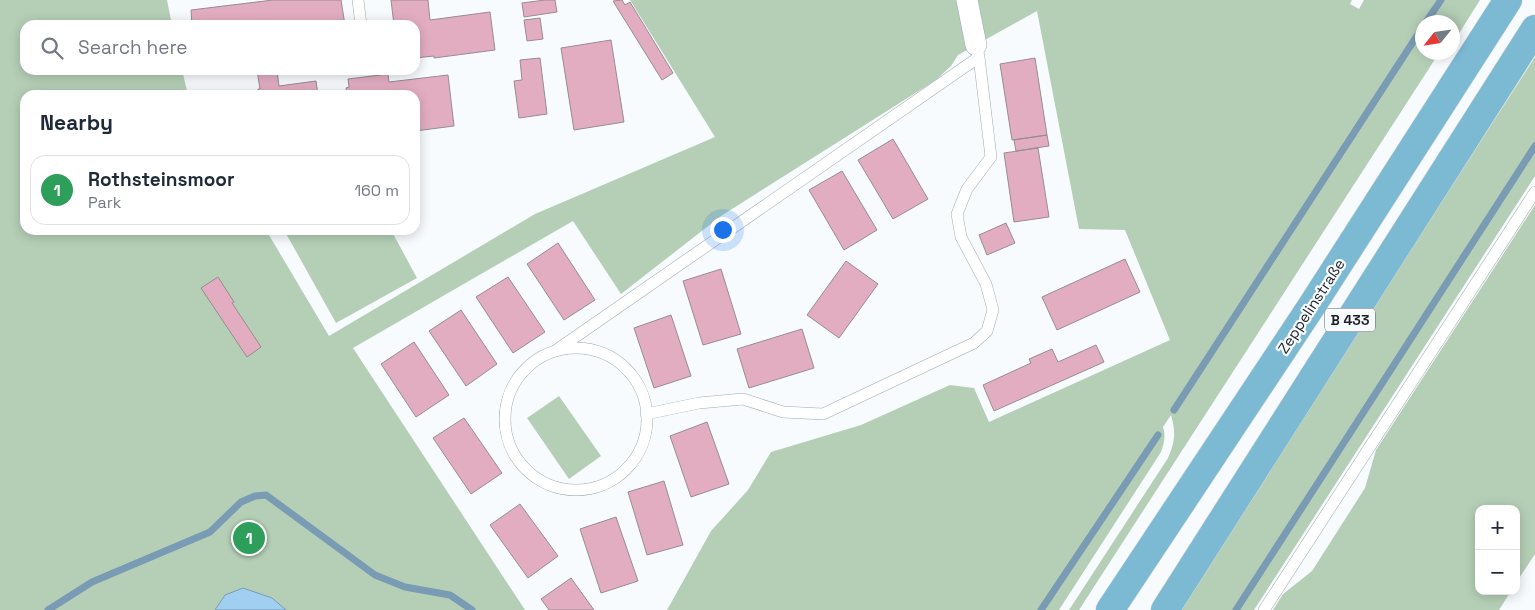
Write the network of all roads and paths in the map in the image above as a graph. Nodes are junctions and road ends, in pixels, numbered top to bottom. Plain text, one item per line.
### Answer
1 (358, 0) edge
2 (967, 0) edge
3 (1508, 0) edge
4 (360, 20) edge
5 (1535, 29) edge
6 (978, 51) junction
7 (1535, 192) edge
8 (555, 351) junction
9 (646, 414) junction
10 (1110, 610) edge
11 (1165, 610) edge
12 (1264, 610) edge

1 - 4 lane
2 - 6 street
3 - 10 highway, Zeppelinstraße / B 433
5 - 11 highway, B 433
6 - 8 lane
6 - 9 lane
7 - 12 lane
8 - 9 lane
8 - 9 lane

